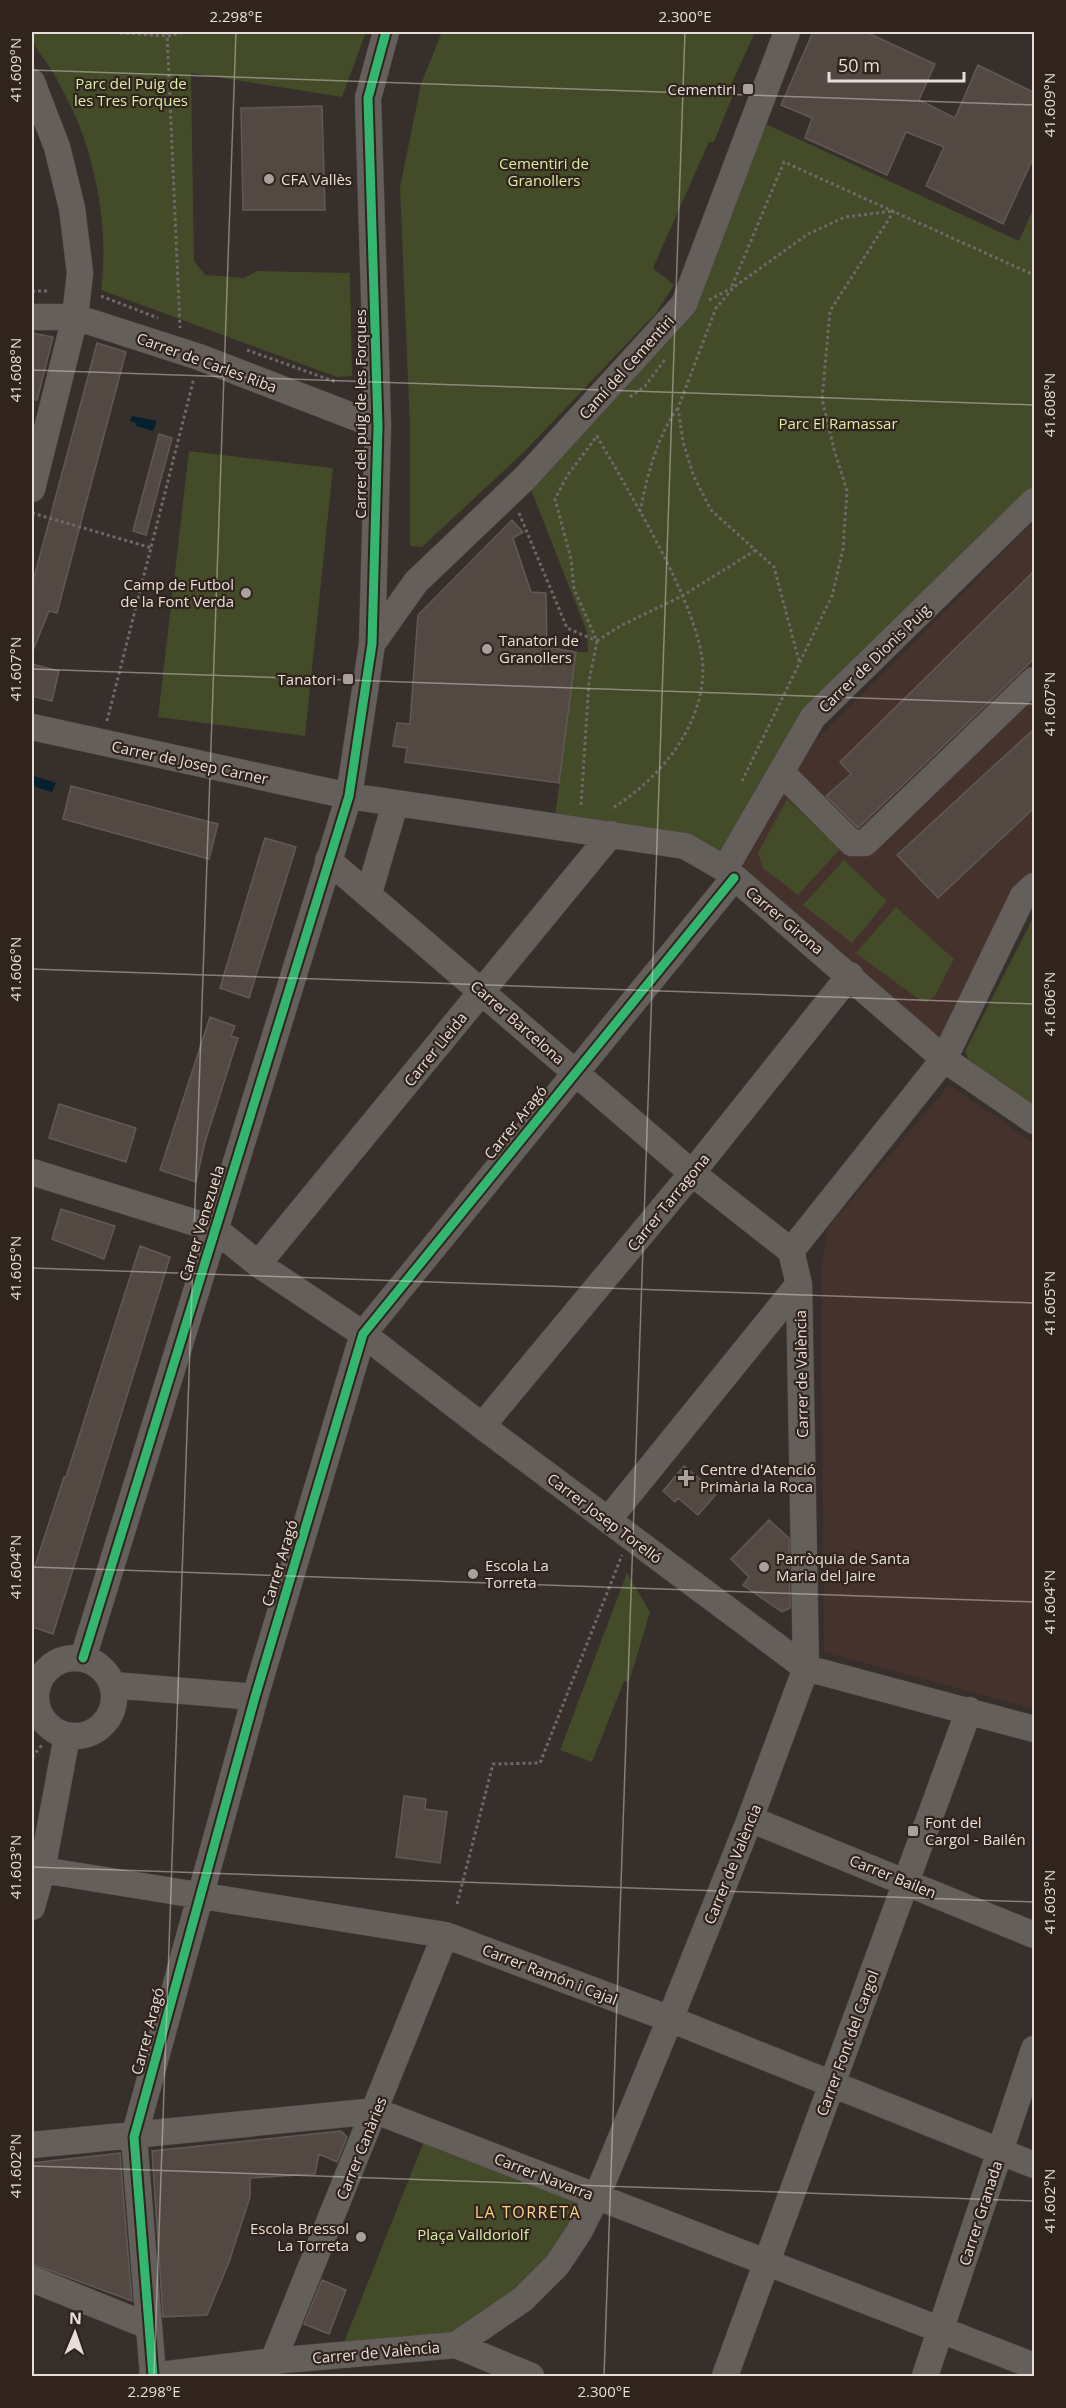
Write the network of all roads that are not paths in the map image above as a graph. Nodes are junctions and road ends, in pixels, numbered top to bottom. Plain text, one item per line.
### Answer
1 (386, 32) edge
2 (787, 32) edge
3 (32, 82) edge
4 (32, 317) edge
5 (75, 317) junction
6 (378, 426) junction
7 (32, 489) edge
8 (1035, 501) edge
9 (372, 644) junction
10 (1035, 680) edge
11 (32, 727) edge
12 (781, 772) junction
13 (349, 796) junction
14 (395, 804) junction
15 (611, 834) junction
16 (328, 860) junction
17 (729, 874) junction
18 (1035, 886) edge
19 (369, 893) junction
20 (850, 975) junction
21 (482, 991) junction
22 (944, 1059) junction
23 (575, 1072) junction
24 (1035, 1121) edge
25 (32, 1172) edge
26 (692, 1173) junction
27 (215, 1228) junction
28 (791, 1251) junction
29 (258, 1264) junction
30 (800, 1284) junction
31 (363, 1334) junction
32 (801, 1342) junction
33 (750, 1347) junction
34 (482, 1426) junction
35 (608, 1520) junction
36 (83, 1658) junction
37 (806, 1668) junction
38 (112, 1684) junction
39 (33, 1691) edge
40 (255, 1697) junction
41 (969, 1710) junction
42 (1035, 1729) edge
43 (67, 1736) junction
44 (750, 1819) junction
45 (42, 1870) junction
46 (906, 1881) junction
47 (199, 1895) junction
48 (32, 1907) edge
49 (445, 1935) junction
50 (1035, 1935) edge
51 (670, 2019) junction
52 (1035, 2049) edge
53 (833, 2084) junction
54 (376, 2111) junction
55 (135, 2137) junction
56 (32, 2145) edge
57 (1000, 2151) junction
58 (1035, 2165) edge
59 (597, 2196) junction
60 (767, 2263) junction
61 (32, 2279) edge
62 (148, 2326) junction
63 (941, 2330) junction
64 (456, 2345) junction
65 (279, 2366) edge
66 (1035, 2366) edge
67 (153, 2376) edge
68 (531, 2376) edge
69 (725, 2376) edge
70 (925, 2376) edge

1 - 6 street, Carrer del puig de les Forques
2 - 9 street, Camí del Cementiri
3 - 5 street
4 - 5 street, Carrer de Carles Riba
5 - 6 street, Carrer de Carles Riba
5 - 7 street
6 - 9 street, Carrer del puig de les Forques
8 - 12 street, Carrer de Dionis Puig
9 - 13 street, Carrer del puig de les Forques
10 - 12 street
11 - 13 street, Carrer de Josep Carner
12 - 17 street, Carrer de Dionis Puig
13 - 14 street, Carrer Girona
13 - 16 street, Carrer Venezuela
14 - 15 street, Carrer Girona
14 - 19 street
15 - 17 street, Carrer Girona
15 - 21 street, Carrer Lleida
16 - 19 street, Carrer Barcelona
16 - 27 street, Carrer Venezuela
17 - 20 street, Carrer Girona
17 - 23 street, Carrer Aragó
18 - 22 street
19 - 21 street, Carrer Barcelona
20 - 22 street, Carrer Girona
20 - 26 street, Carrer Tarragona
21 - 23 street, Carrer Barcelona
21 - 29 street, Carrer Lleida
22 - 24 street, Carrer Girona
22 - 28 street
23 - 26 street, Carrer Barcelona
23 - 31 street, Carrer Aragó
25 - 27 street
26 - 28 street, Carrer Barcelona
26 - 34 street, Carrer Tarragona
27 - 29 street, Carrer Josep Torelló
27 - 36 street, Carrer Venezuela
28 - 30 street, Carrer de València
29 - 31 street, Carrer Josep Torelló
30 - 32 street, Carrer de València
30 - 33 street
31 - 34 street, Carrer Josep Torelló
31 - 40 street, Carrer Aragó
32 - 33 street
32 - 37 street, Carrer de València
33 - 35 street
34 - 35 street, Carrer Josep Torelló
35 - 37 street, Carrer Josep Torelló
36 - 38 street
36 - 39 street
37 - 41 street, Carrer Josep Torelló
37 - 44 street, Carrer de València
38 - 40 street
38 - 43 street
39 - 43 street
40 - 47 street, Carrer Aragó
41 - 42 street, Carrer Josep Torelló
41 - 46 street, Carrer Font del Cargol
43 - 45 street
44 - 46 street, Carrer Bailen
44 - 51 street, Carrer de València
45 - 47 street, Carrer Ramón i Cajal
45 - 48 street
46 - 50 street, Carrer Bailen
46 - 53 street, Carrer Font del Cargol
47 - 49 street, Carrer Ramón i Cajal
47 - 55 street, Carrer Aragó
49 - 51 street, Carrer Ramón i Cajal
49 - 54 street, Carrer Canàries
51 - 53 street, Carrer Ramón i Cajal
51 - 59 street, Carrer de València
52 - 57 street, Carrer Granada
53 - 57 street, Carrer Ramón i Cajal
53 - 60 street, Carrer Font del Cargol
54 - 55 street, Carrer Navarra
54 - 59 street, Carrer Navarra
54 - 65 street, Carrer Canàries
55 - 56 street, Carrer Navarra
55 - 62 street, Carrer Aragó
57 - 58 street, Carrer Ramón i Cajal
57 - 63 street, Carrer Granada
59 - 60 street, Carrer Navarra
59 - 64 street, Carrer de València
60 - 63 street, Carrer Navarra
60 - 69 street, Carrer Font del Cargol
61 - 62 street
62 - 67 street, Carrer Aragó
63 - 66 street, Carrer Navarra
63 - 70 street, Carrer Granada
64 - 65 street, Carrer de València
64 - 68 street
65 - 67 street, Carrer de València

